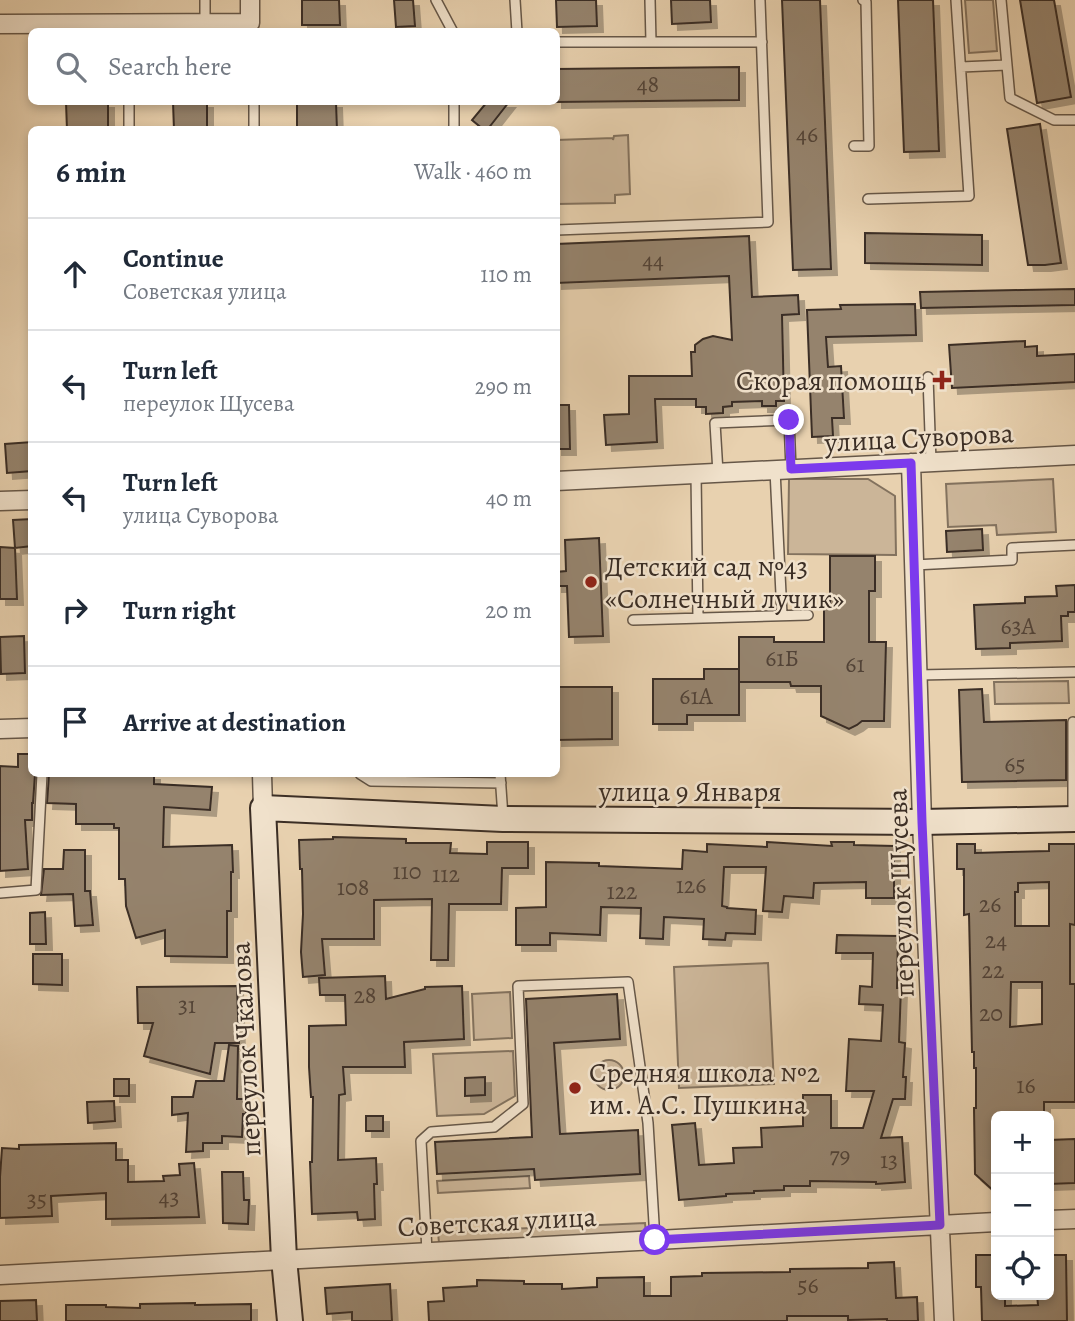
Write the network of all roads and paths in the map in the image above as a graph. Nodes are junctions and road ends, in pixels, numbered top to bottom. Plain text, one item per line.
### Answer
1 (205, 0) edge
2 (250, 0) edge
3 (436, 0) edge
4 (515, 0) edge
5 (650, 0) edge
6 (863, 0) edge
7 (956, 0) edge
8 (1001, 0) edge
9 (760, 1) edge
10 (205, 23) junction
11 (0, 24) edge
12 (451, 28) edge
13 (517, 28) edge
14 (560, 42) edge
15 (651, 42) junction
16 (762, 42) junction
17 (1007, 65) junction
18 (961, 67) junction
19 (129, 105) edge
20 (254, 105) edge
21 (454, 105) edge
22 (1075, 120) edge
23 (129, 126) edge
24 (254, 126) edge
25 (454, 126) edge
26 (854, 146) dead end
27 (868, 199) dead end
28 (560, 230) edge
29 (928, 377) dead end
30 (1075, 456) edge
31 (931, 462) junction
32 (911, 463) junction
33 (783, 469) junction
34 (718, 472) junction
35 (696, 474) junction
36 (560, 481) edge
37 (28, 500) edge
38 (0, 501) edge
39 (1075, 545) edge
40 (914, 565) junction
41 (782, 615) junction
42 (808, 615) dead end
43 (698, 618) junction
44 (633, 620) dead end
45 (1075, 672) edge
46 (918, 675) junction
47 (1073, 722) dead end
48 (28, 728) edge
49 (0, 729) edge
50 (42, 777) edge
51 (262, 777) edge
52 (365, 777) edge
53 (500, 778) edge
54 (263, 808) junction
55 (503, 819) junction
56 (1074, 819) edge
57 (922, 822) junction
58 (0, 893) edge
59 (1075, 1219) edge
60 (1054, 1220) edge
61 (991, 1222) edge
62 (940, 1225) junction
63 (655, 1240) junction
64 (427, 1251) junction
65 (284, 1259) junction
66 (0, 1275) edge
67 (290, 1321) edge
68 (944, 1321) edge

1 - 10 lane
2 - 10 street
3 - 12 lane
4 - 13 lane
5 - 15 lane
6 - 26 lane
7 - 18 lane
8 - 17 lane
9 - 16 lane
10 - 11 street
14 - 15 lane
15 - 16 lane
16 - 28 lane
17 - 18 lane
17 - 22 lane
18 - 27 lane
19 - 23 lane
20 - 24 lane
21 - 25 lane
29 - 31 lane
30 - 31 street, улица Суворова
31 - 32 street, улица Суворова
32 - 33 street, улица Суворова
32 - 40 street, переулок Щусева
33 - 34 street, улица Суворова
33 - 34 lane
33 - 41 lane
34 - 35 street, улица Суворова
35 - 36 street, улица Суворова
35 - 43 lane
37 - 38 street
39 - 40 lane
40 - 46 street, переулок Щусева
41 - 42 lane
41 - 43 lane
43 - 44 lane
45 - 46 lane
46 - 57 street, переулок Щусева
47 - 56 lane
48 - 49 street
50 - 58 lane
51 - 54 street, переулок Чкалова
52 - 53 lane
53 - 55 lane
54 - 55 street, улица 9 Января
54 - 65 street, переулок Чкалова
55 - 57 street, улица 9 Января
56 - 57 street, улица 9 Января
57 - 62 street, переулок Щусева
59 - 60 street
61 - 62 street, Советская улица
62 - 63 street, Советская улица
62 - 68 street, переулок Щусева
63 - 64 street, Советская улица
63 - 64 lane
64 - 65 street, Советская улица
65 - 66 street, Советская улица
65 - 67 street, переулок Чкалова

